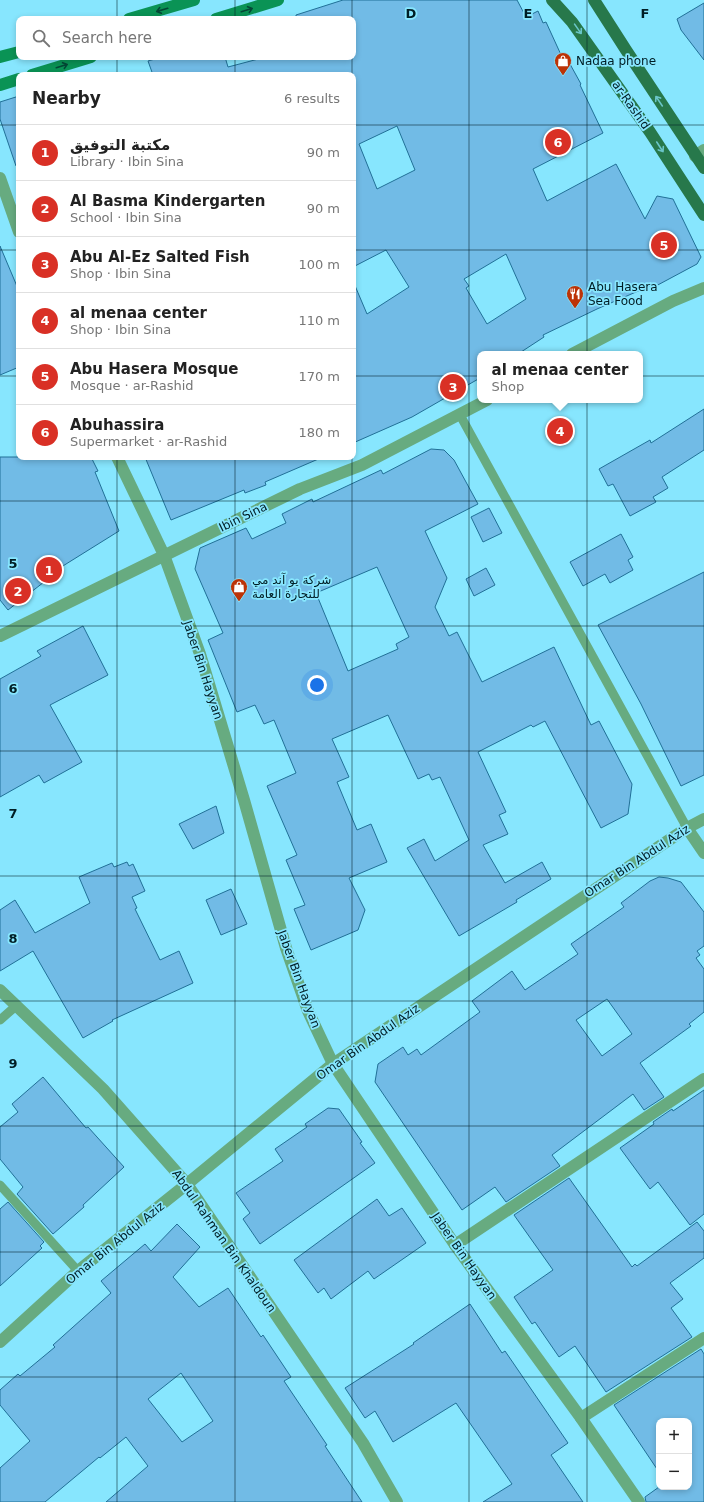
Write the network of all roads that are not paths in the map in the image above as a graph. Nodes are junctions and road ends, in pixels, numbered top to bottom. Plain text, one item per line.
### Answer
1 (194, 0) edge
2 (278, 0) edge
3 (552, 0) edge
4 (594, 0) edge
5 (140, 16) edge
6 (226, 16) edge
7 (16, 53) edge
8 (0, 57) edge
9 (81, 60) edge
10 (42, 72) edge
11 (16, 80) edge
12 (0, 85) edge
13 (699, 153) edge
14 (704, 168) edge
15 (0, 178) edge
16 (704, 215) edge
17 (16, 223) edge
18 (704, 288) edge
19 (578, 351) edge
20 (482, 403) edge
21 (460, 415) junction
22 (119, 460) edge
23 (164, 555) junction
24 (0, 636) edge
25 (704, 819) edge
26 (686, 828) junction
27 (704, 853) edge
28 (0, 990) edge
29 (16, 1006) junction
30 (0, 1020) edge
31 (333, 1064) junction
32 (704, 1079) edge
33 (187, 1184) junction
34 (0, 1185) edge
35 (455, 1245) junction
36 (78, 1272) junction
37 (704, 1338) edge
38 (0, 1342) edge
39 (581, 1418) junction
40 (397, 1502) edge
41 (639, 1502) edge

1 -> 5 main road
6 -> 2 main road
3 -> 16 main road, ar-Rashid
13 -> 4 main road, ar-Rashid
7 - 8 main road
10 -> 9 main road
11 - 12 main road
13 - 14 main road, ar-Rashid
15 - 17 street
18 - 19 street
20 - 21 street, Ibin Sina
21 - 23 street, Ibin Sina
21 - 26 lane
22 - 23 street, Jaber Bin Hayyan
23 - 24 street, Ibin Sina
23 - 31 street, Jaber Bin Hayyan
25 - 26 street, Omar Bin Abdul Aziz
26 - 27 street
26 - 31 street, Omar Bin Abdul Aziz
28 - 29 street, Abdul Rahman Bin Khaldoun
29 - 30 lane
29 - 33 street, Abdul Rahman Bin Khaldoun
31 - 33 street, Omar Bin Abdul Aziz
31 - 35 street, Jaber Bin Hayyan
32 - 35 street
33 - 36 street, Omar Bin Abdul Aziz
33 - 40 street, Abdul Rahman Bin Khaldoun
34 - 36 lane
35 - 39 street, Jaber Bin Hayyan
36 - 38 street, Omar Bin Abdul Aziz
37 - 39 street
39 - 41 street, Jaber Bin Hayyan

